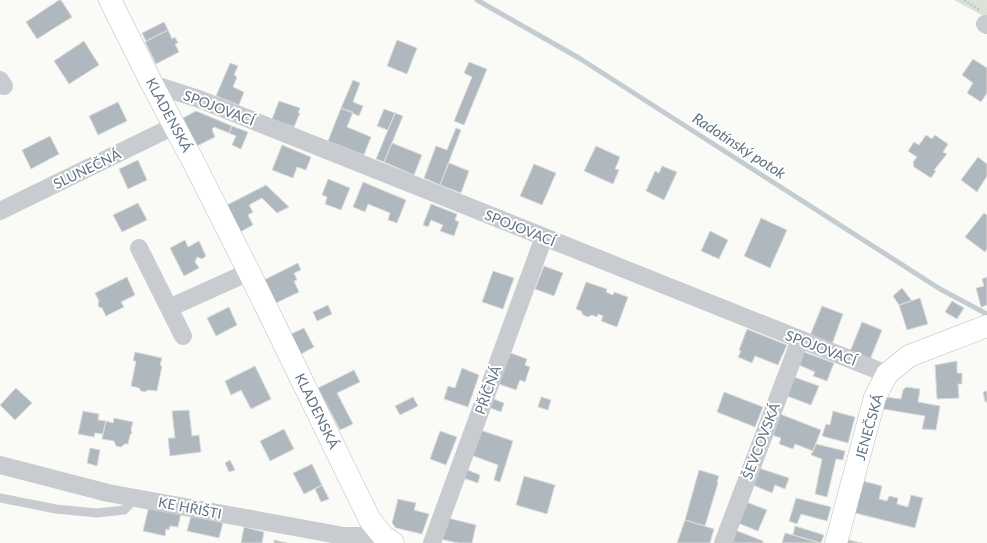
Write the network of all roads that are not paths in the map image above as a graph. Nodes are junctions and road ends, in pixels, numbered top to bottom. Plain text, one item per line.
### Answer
1 (110, 0) edge
2 (152, 84) junction
3 (174, 126) junction
4 (0, 212) edge
5 (544, 237) junction
6 (139, 248) dead end
7 (249, 272) junction
8 (169, 308) junction
9 (987, 326) edge
10 (183, 336) dead end
11 (800, 340) junction
12 (887, 374) junction
13 (0, 464) edge
14 (0, 498) edge
15 (136, 498) junction
16 (385, 541) edge
17 (432, 543) edge
18 (723, 543) edge
19 (836, 543) edge

1 - 2 main road, KLADENSKÁ
2 - 3 main road, KLADENSKÁ
2 - 5 street, SPOJOVACÍ
3 - 4 street, SLUNEČNÁ
3 - 7 main road, KLADENSKÁ
5 - 11 street, SPOJOVACÍ
5 - 17 street, PŘÍČNÁ
6 - 8 street
7 - 8 street
7 - 16 main road, KLADENSKÁ
8 - 10 street
9 - 12 main road, JENEČSKÁ
11 - 12 street, SPOJOVACÍ
11 - 18 street, ŠEVCOVSKÁ
12 - 19 main road, JENEČSKÁ
13 - 15 street, KE HŘIŠTI
14 - 15 lane
15 - 16 street, KE HŘIŠTI

